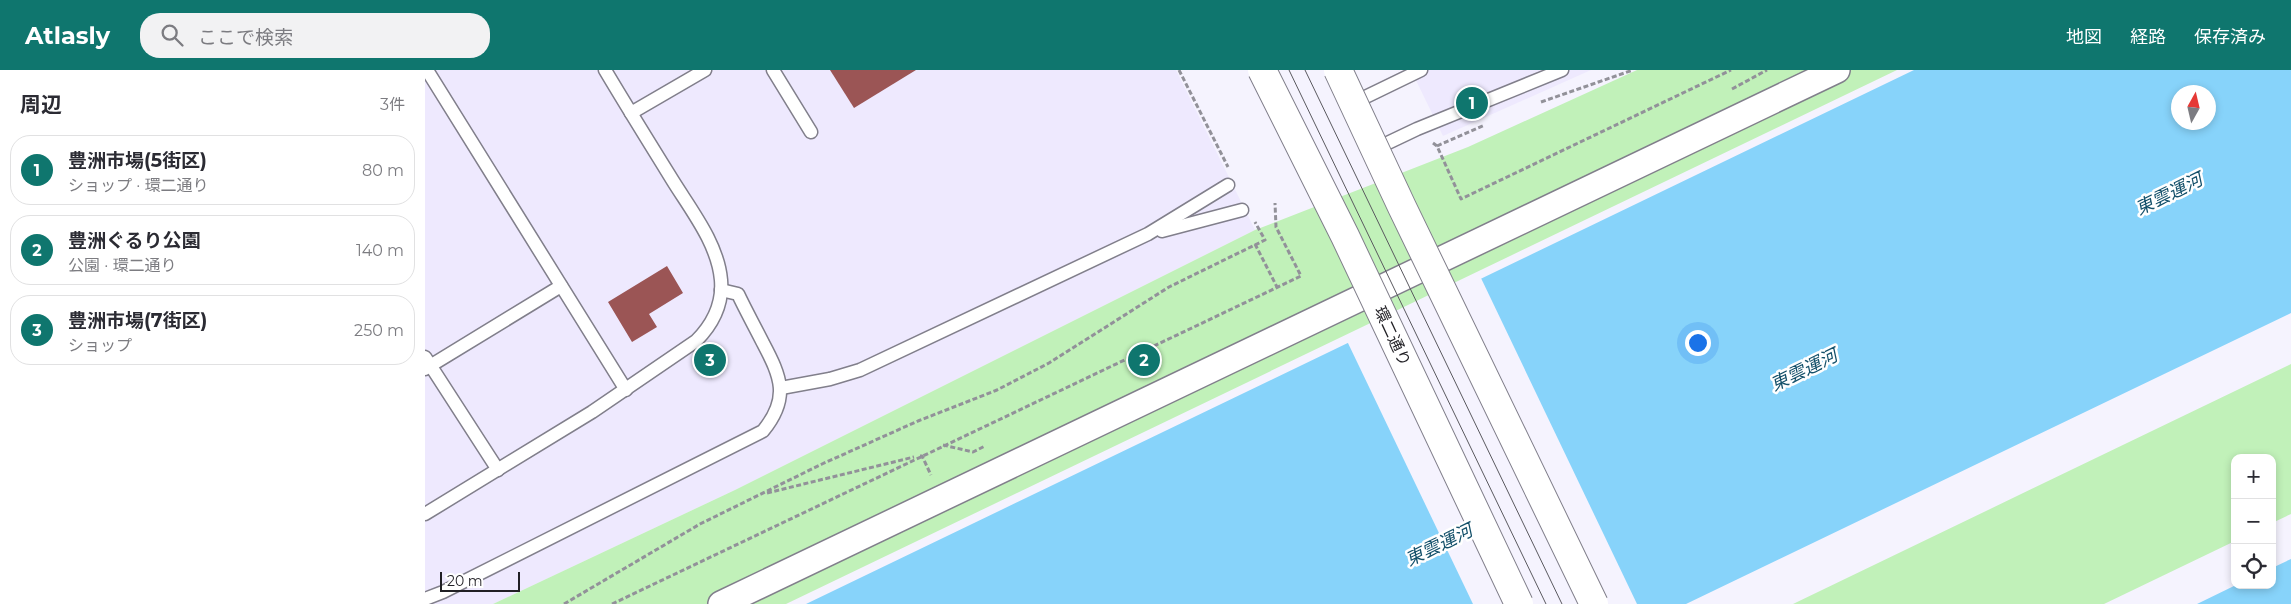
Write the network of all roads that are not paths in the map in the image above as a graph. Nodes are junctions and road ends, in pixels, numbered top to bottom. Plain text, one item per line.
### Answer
1 (427, 70) edge
2 (605, 70) edge
3 (705, 70) edge
4 (773, 70) edge
5 (1262, 70) edge
6 (1338, 70) edge
7 (1421, 70) edge
8 (1562, 70) edge
9 (1837, 70) edge
10 (1541, 74) edge
11 (1353, 103) junction
12 (631, 113) junction
13 (811, 132) dead end
14 (1375, 149) junction
15 (1228, 185) dead end
16 (1247, 213) road end
17 (1148, 234) junction
18 (561, 286) junction
19 (721, 290) junction
20 (427, 364) edge
21 (781, 388) junction
22 (625, 390) junction
23 (498, 470) junction
24 (425, 514) edge
25 (425, 599) edge
26 (721, 604) edge
27 (1519, 604) edge
28 (1594, 604) edge

1 - 18 lane
2 - 12 lane
3 - 12 lane
4 - 13 lane
5 - 27 main road, 環二通り, bridge
6 - 11 main road, bridge
7 - 11 lane
8 - 10 lane
9 - 26 street
10 - 14 lane
11 - 14 main road, bridge
12 - 19 lane
14 - 28 main road, bridge
15 - 17 lane
16 - 17 lane
17 - 21 lane
18 - 20 lane
18 - 22 lane
19 - 21 lane
19 - 22 lane
20 - 23 lane
21 - 25 lane
22 - 23 lane
23 - 24 lane

